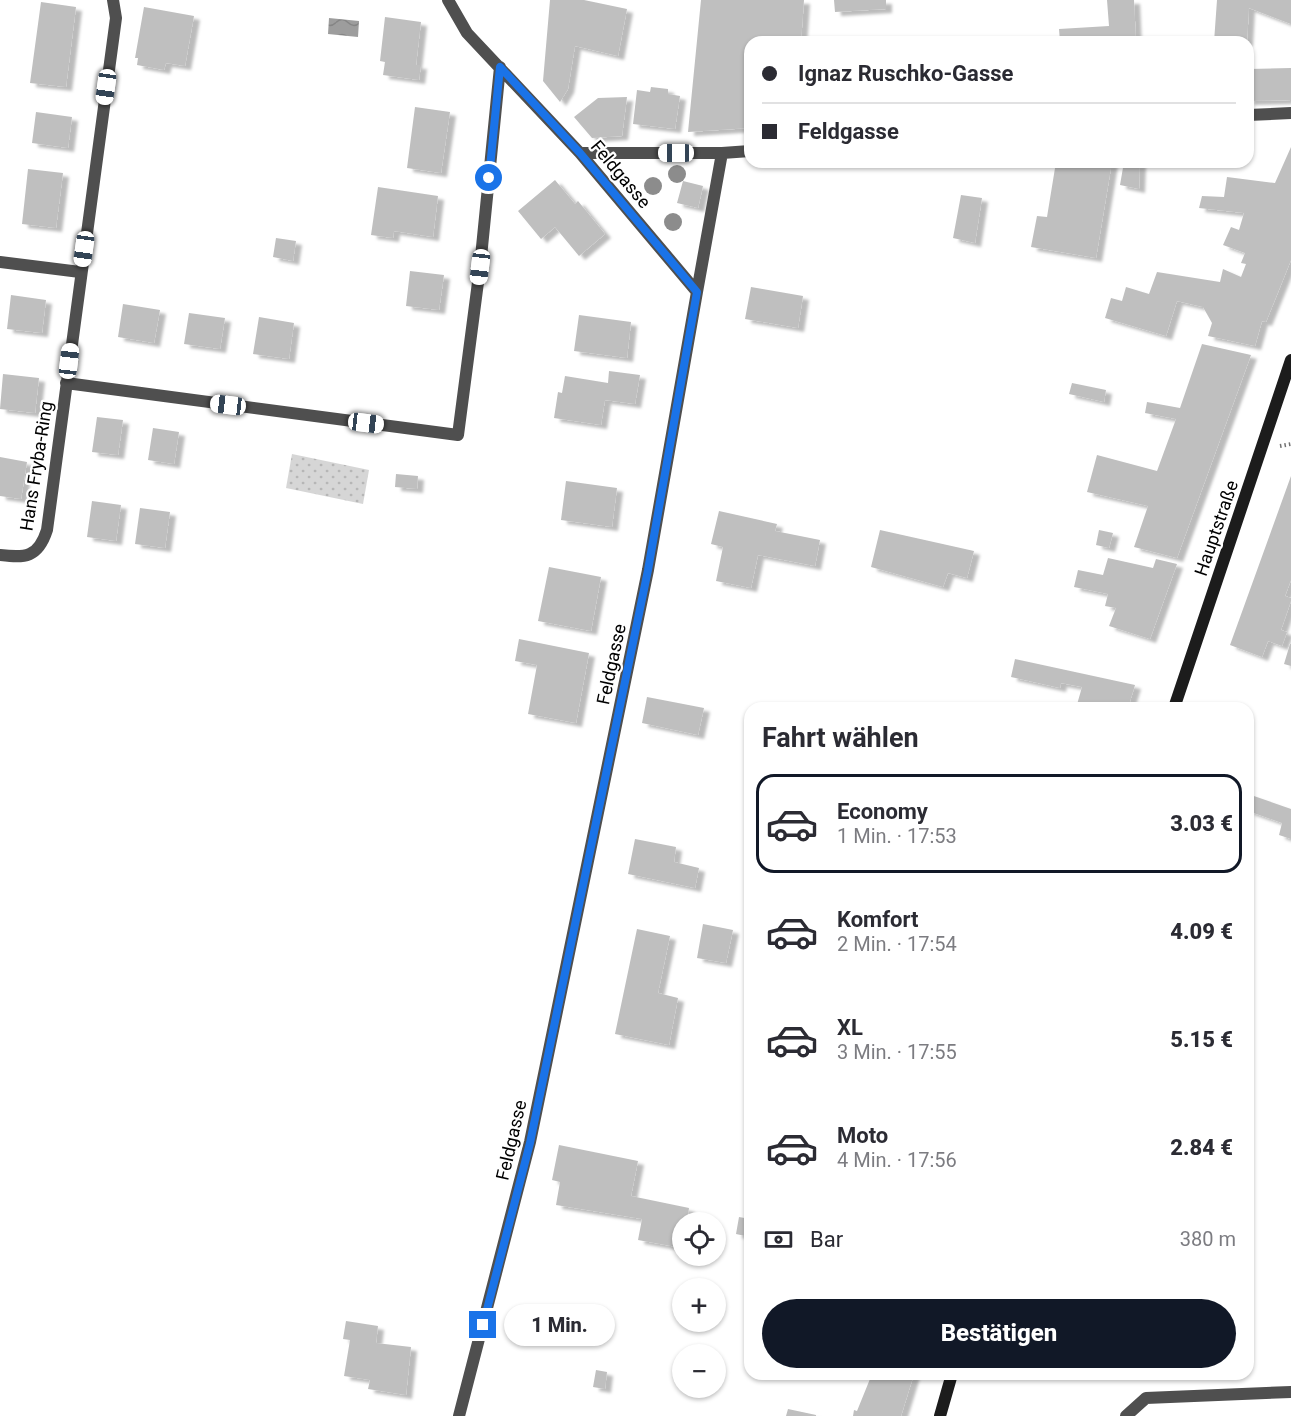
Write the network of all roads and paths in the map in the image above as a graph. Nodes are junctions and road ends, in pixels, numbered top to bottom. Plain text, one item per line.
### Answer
1 (113, 0) edge
2 (448, 0) edge
3 (500, 67) junction
4 (1291, 113) edge
5 (1254, 115) edge
6 (744, 151) edge
7 (580, 153) junction
8 (722, 153) junction
9 (0, 262) edge
10 (80, 272) junction
11 (697, 292) junction
12 (1291, 360) edge
13 (66, 383) junction
14 (0, 555) edge
15 (1176, 702) edge
16 (950, 1380) edge
17 (1291, 1392) edge
18 (459, 1416) edge
19 (940, 1416) edge
20 (1126, 1416) edge

1 - 10 street, Hans Fryba-Ring
2 - 3 street, Feldgasse
3 - 7 street, Feldgasse
3 - 13 street, Hans Fryba-Ring
4 - 5 street
6 - 8 street
7 - 8 street
7 - 11 street, Feldgasse
8 - 11 street
9 - 10 street
10 - 13 street, Hans Fryba-Ring
11 - 18 street, Feldgasse
12 - 15 main road, Hauptstraße
13 - 14 street, Hans Fryba-Ring
16 - 19 main road
17 - 20 street

